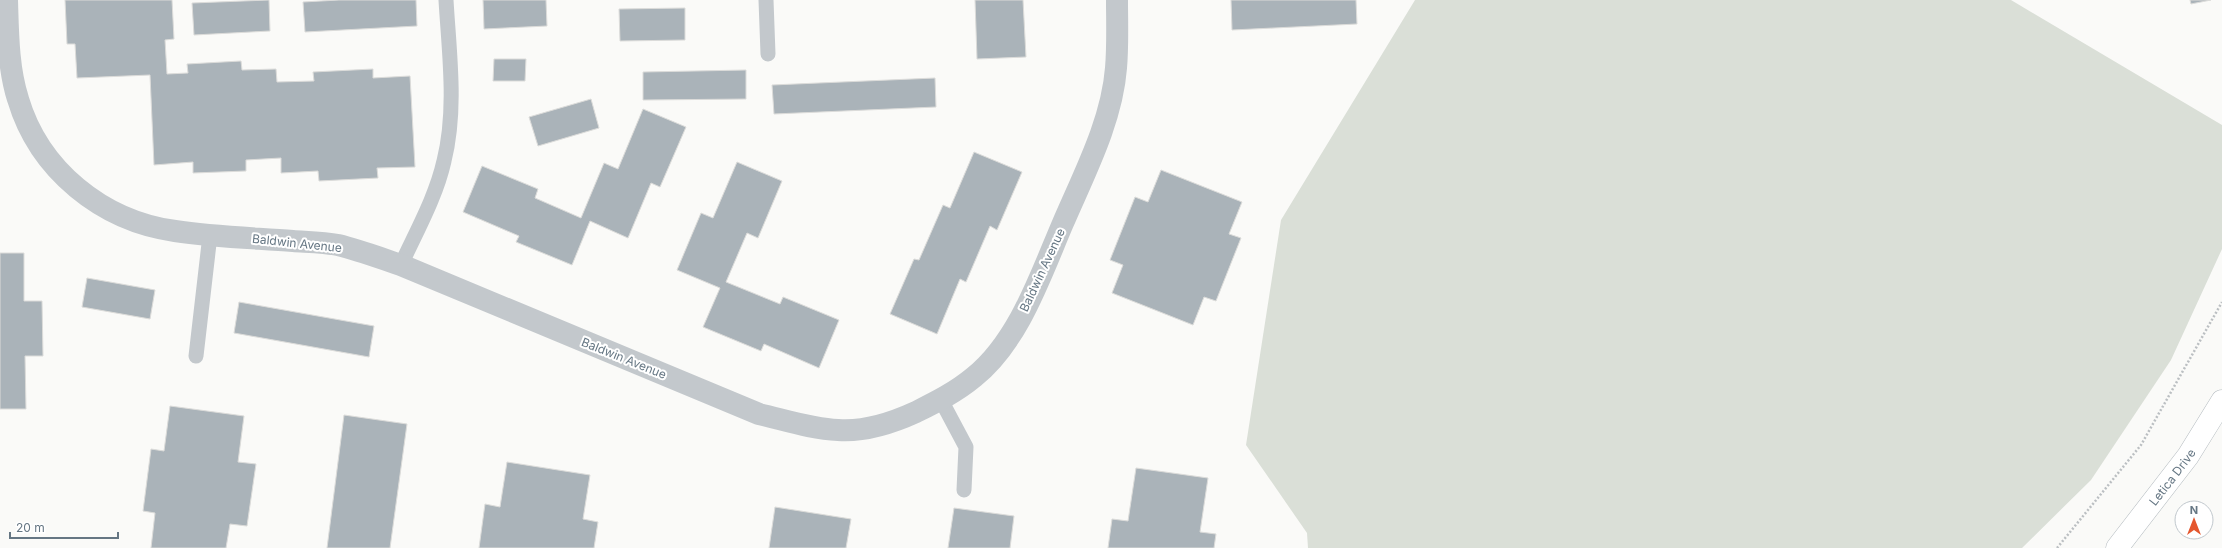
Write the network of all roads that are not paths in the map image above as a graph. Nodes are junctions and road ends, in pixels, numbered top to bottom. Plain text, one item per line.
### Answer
1 (7, 0) edge
2 (446, 0) edge
3 (766, 0) edge
4 (1117, 0) edge
5 (768, 54) dead end
6 (210, 235) junction
7 (401, 265) junction
8 (196, 356) dead end
9 (941, 400) junction
10 (2222, 401) edge
11 (964, 490) dead end
12 (2117, 548) edge

1 - 6 street, Baldwin Avenue
2 - 7 lane
3 - 5 lane
4 - 9 street, Baldwin Avenue
6 - 7 street, Baldwin Avenue
6 - 8 lane
7 - 9 street, Baldwin Avenue
9 - 11 lane
10 - 12 street, Letica Drive

